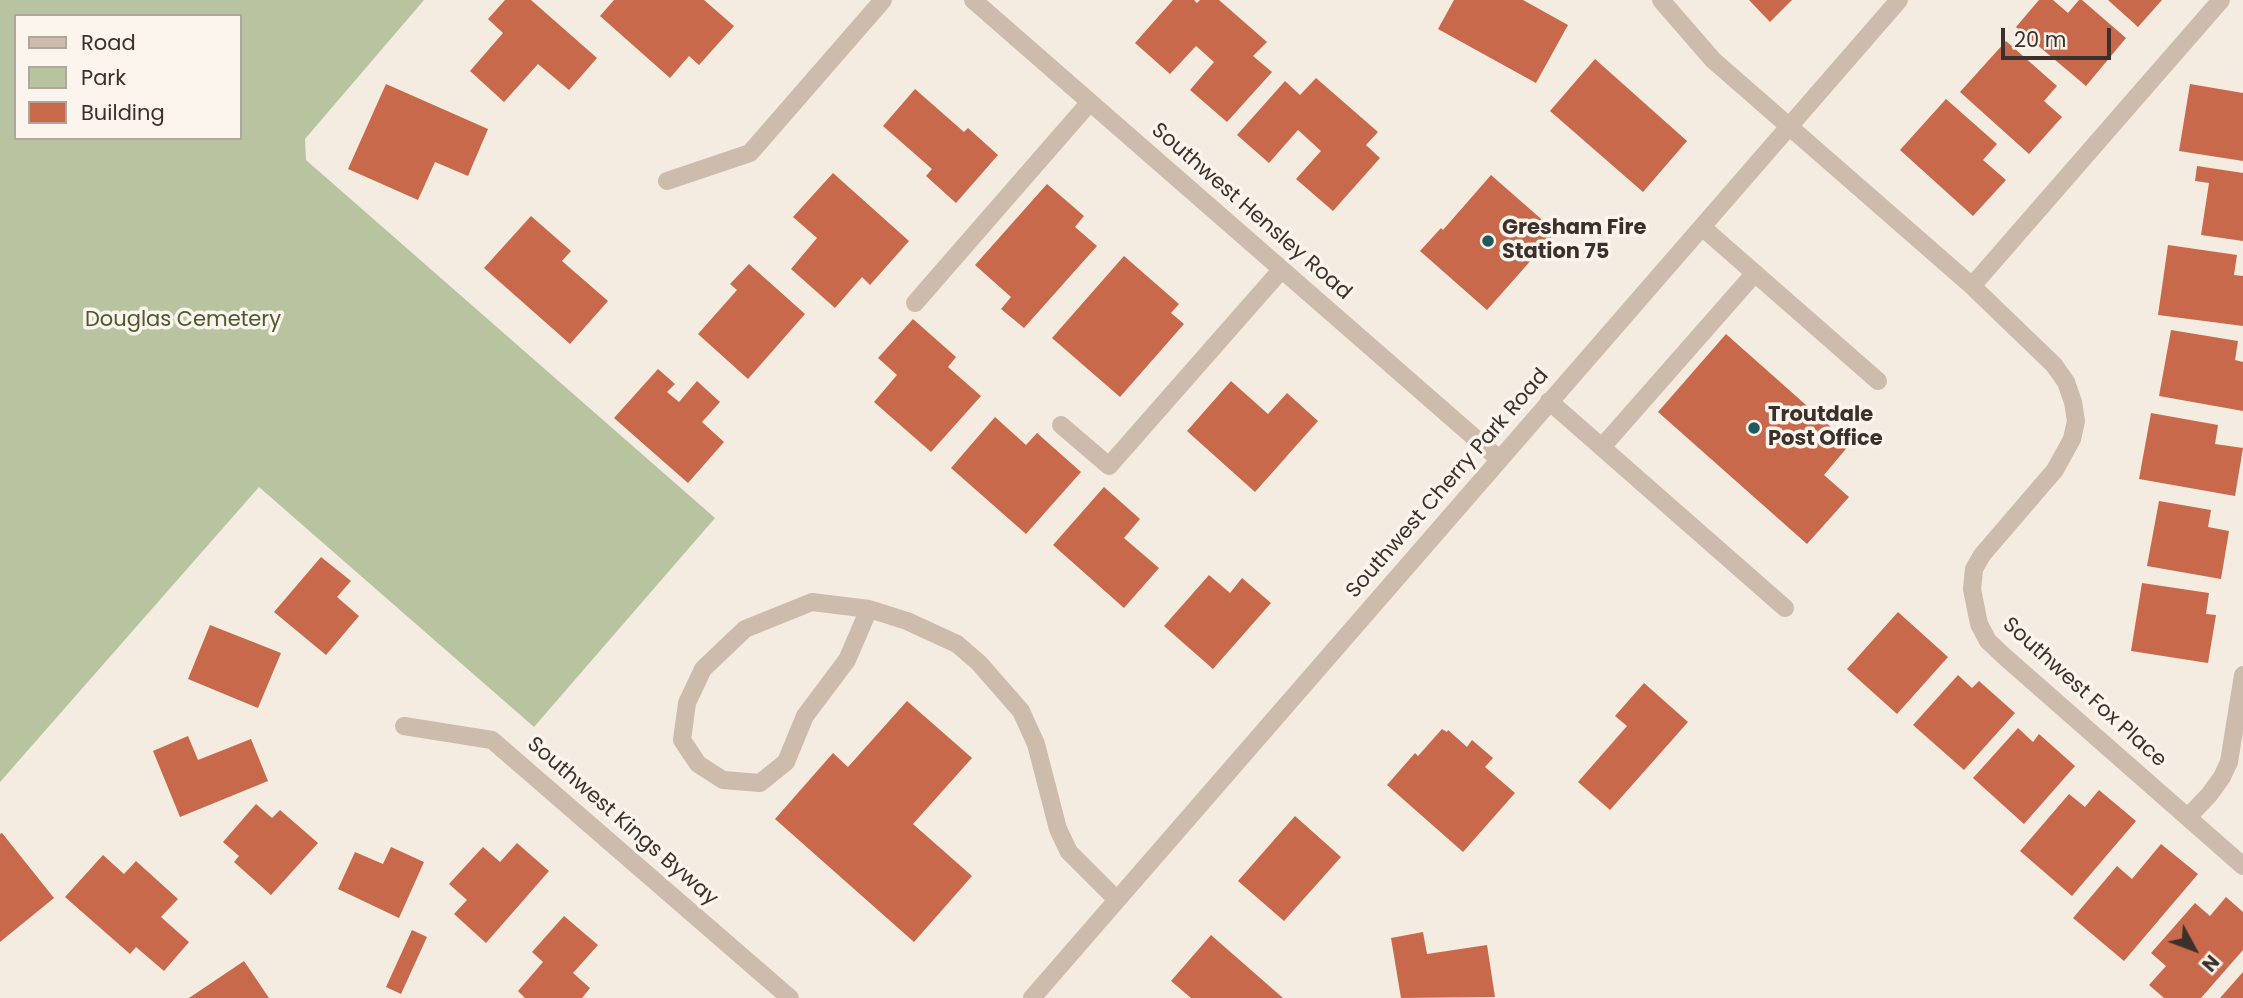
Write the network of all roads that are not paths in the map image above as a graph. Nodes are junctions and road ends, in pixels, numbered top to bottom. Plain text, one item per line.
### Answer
1 (883, 0) edge
2 (973, 0) edge
3 (1661, 0) edge
4 (1899, 0) edge
5 (2221, 0) edge
6 (1090, 102) junction
7 (1789, 128) junction
8 (667, 181) dead end
9 (1702, 227) junction
10 (1282, 269) junction
11 (1755, 273) junction
12 (1972, 286) junction
13 (915, 303) dead end
14 (1878, 381) dead end
15 (1549, 401) junction
16 (1061, 425) dead end
17 (1602, 447) junction
18 (1499, 458) junction
19 (1785, 608) dead end
20 (869, 609) junction
21 (2243, 676) edge
22 (404, 726) dead end
23 (2188, 817) junction
24 (2243, 866) edge
25 (1117, 900) junction
26 (1038, 996) edge
27 (790, 998) edge

1 - 8 street
2 - 6 street, Southwest Hensley Road
3 - 7 street, Southwest Fox Place
4 - 7 street, Southwest Cherry Park Road
5 - 12 street
6 - 10 street, Southwest Hensley Road
6 - 13 street
7 - 9 street, Southwest Cherry Park Road
7 - 12 street, Southwest Fox Place
9 - 11 street
9 - 15 street, Southwest Cherry Park Road
10 - 16 street
10 - 18 street, Southwest Hensley Road
11 - 14 street
11 - 17 street
12 - 23 street, Southwest Fox Place
15 - 17 street
15 - 18 street, Southwest Cherry Park Road
17 - 19 street
18 - 25 street, Southwest Cherry Park Road
20 - 20 street
20 - 25 street
21 - 23 street
22 - 27 street, Southwest Kings Byway
23 - 24 street, Southwest Fox Place
25 - 26 street, Southwest Cherry Park Road

